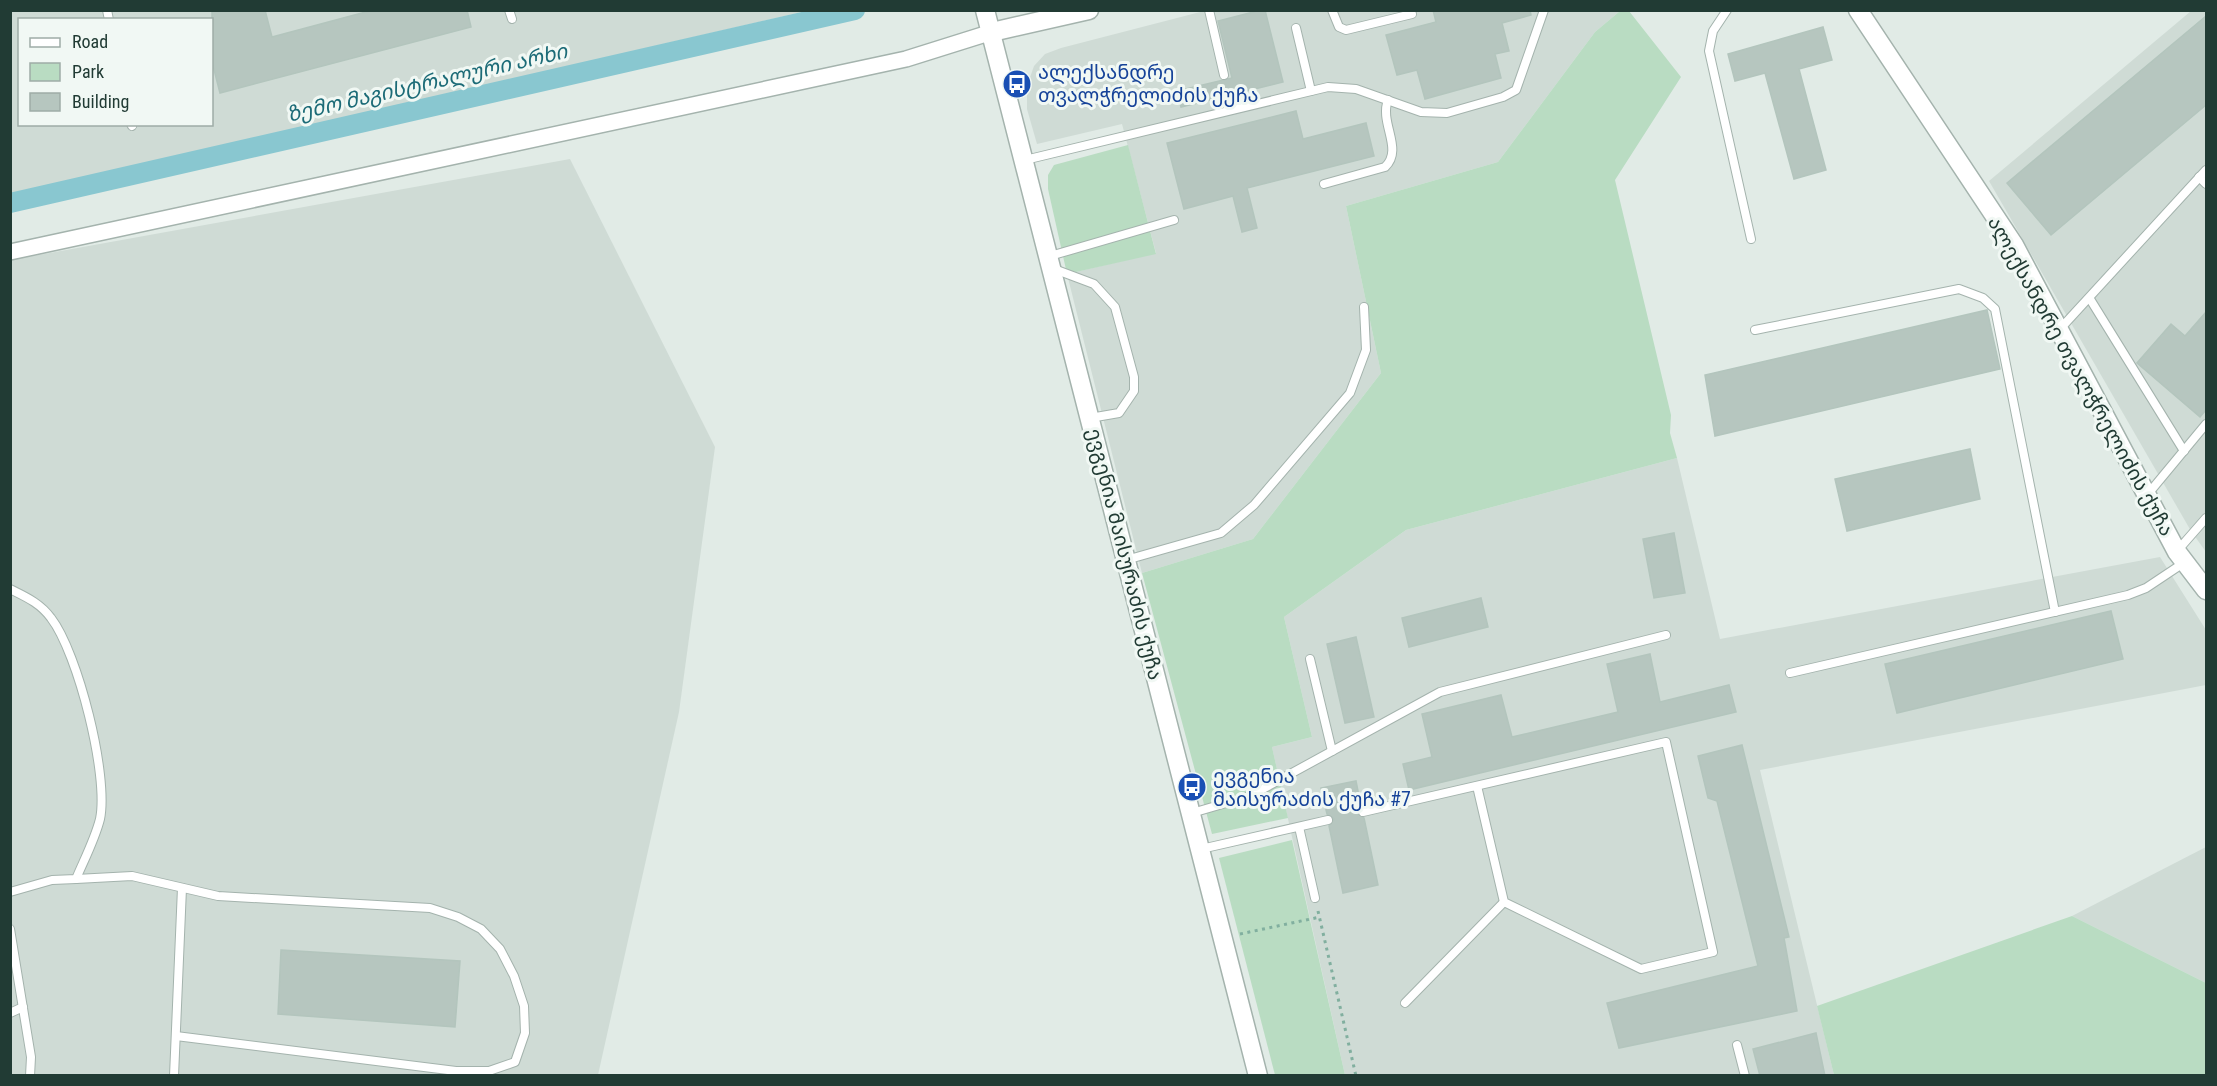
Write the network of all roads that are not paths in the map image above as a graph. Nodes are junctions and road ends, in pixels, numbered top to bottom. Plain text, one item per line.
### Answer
1 (985, 10) edge
2 (1089, 10) edge
3 (1209, 10) edge
4 (1332, 10) edge
5 (1544, 10) edge
6 (1727, 10) edge
7 (1858, 10) edge
8 (1412, 14) dead end
9 (1296, 28) dead end
10 (992, 32) junction
11 (1224, 75) dead end
12 (1311, 91) junction
13 (1388, 100) junction
14 (1025, 160) junction
15 (2206, 170) edge
16 (2199, 177) junction
17 (2206, 183) edge
18 (1324, 184) dead end
19 (1174, 220) dead end
20 (1751, 239) dead end
21 (10, 252) edge
22 (1051, 262) junction
23 (2090, 299) junction
24 (1364, 307) dead end
25 (2060, 328) junction
26 (1755, 330) dead end
27 (1090, 418) junction
28 (2206, 424) edge
29 (2184, 451) junction
30 (2147, 495) junction
31 (2206, 518) edge
32 (2181, 557) junction
33 (1126, 560) junction
34 (10, 589) edge
35 (2206, 590) edge
36 (2055, 612) junction
37 (1666, 636) dead end
38 (1310, 659) dead end
39 (1790, 673) dead end
40 (1332, 751) junction
41 (1477, 786) junction
42 (1363, 812) dead end
43 (1192, 813) junction
44 (1328, 820) dead end
45 (1299, 827) junction
46 (1201, 849) junction
47 (76, 879) junction
48 (182, 888) junction
49 (10, 892) edge
50 (1315, 898) road end
51 (1504, 902) junction
52 (10, 929) edge
53 (1405, 1003) dead end
54 (23, 1007) junction
55 (10, 1013) edge
56 (176, 1036) junction
57 (1737, 1045) dead end
58 (489, 1073) edge
59 (30, 1076) edge
60 (174, 1076) edge
61 (1258, 1076) edge
62 (1744, 1076) edge

1 - 10 street, ევგენია მაისურაძის ქუჩა
2 - 10 street
3 - 11 lane
4 - 8 lane
5 - 13 lane
6 - 20 lane
7 - 25 street, ალექსანდრე თვალჭრელიძის ქუჩა
9 - 12 lane
10 - 14 street, ევგენია მაისურაძის ქუჩა
10 - 21 street
12 - 13 lane
12 - 14 lane
13 - 18 lane
14 - 22 street, ევგენია მაისურაძის ქუჩა
15 - 16 lane
16 - 17 lane
16 - 23 lane
19 - 22 lane
22 - 27 street, ევგენია მაისურაძის ქუჩა
22 - 27 lane
23 - 25 lane
23 - 29 lane
24 - 33 lane
25 - 30 street, ალექსანდრე თვალჭრელიძის ქუჩა
26 - 36 lane
27 - 33 street, ევგენია მაისურაძის ქუჩა
28 - 29 lane
29 - 30 lane
30 - 32 street, ალექსანდრე თვალჭრელიძის ქუჩა
31 - 32 lane
32 - 35 street, ალექსანდრე თვალჭრელიძის ქუჩა
32 - 36 lane
33 - 43 street, ევგენია მაისურაძის ქუჩა
34 - 47 lane
36 - 39 lane
37 - 40 lane
38 - 40 lane
40 - 43 lane
41 - 42 lane
41 - 51 lane
41 - 51 lane
43 - 46 street, ევგენია მაისურაძის ქუჩა
44 - 45 lane
45 - 46 lane
45 - 50 lane
46 - 61 street, ევგენია მაისურაძის ქუჩა
47 - 48 lane
47 - 49 lane
48 - 56 lane
48 - 58 lane
51 - 53 lane
52 - 54 lane
54 - 55 lane
54 - 59 lane
56 - 58 lane
56 - 60 lane
57 - 62 lane

